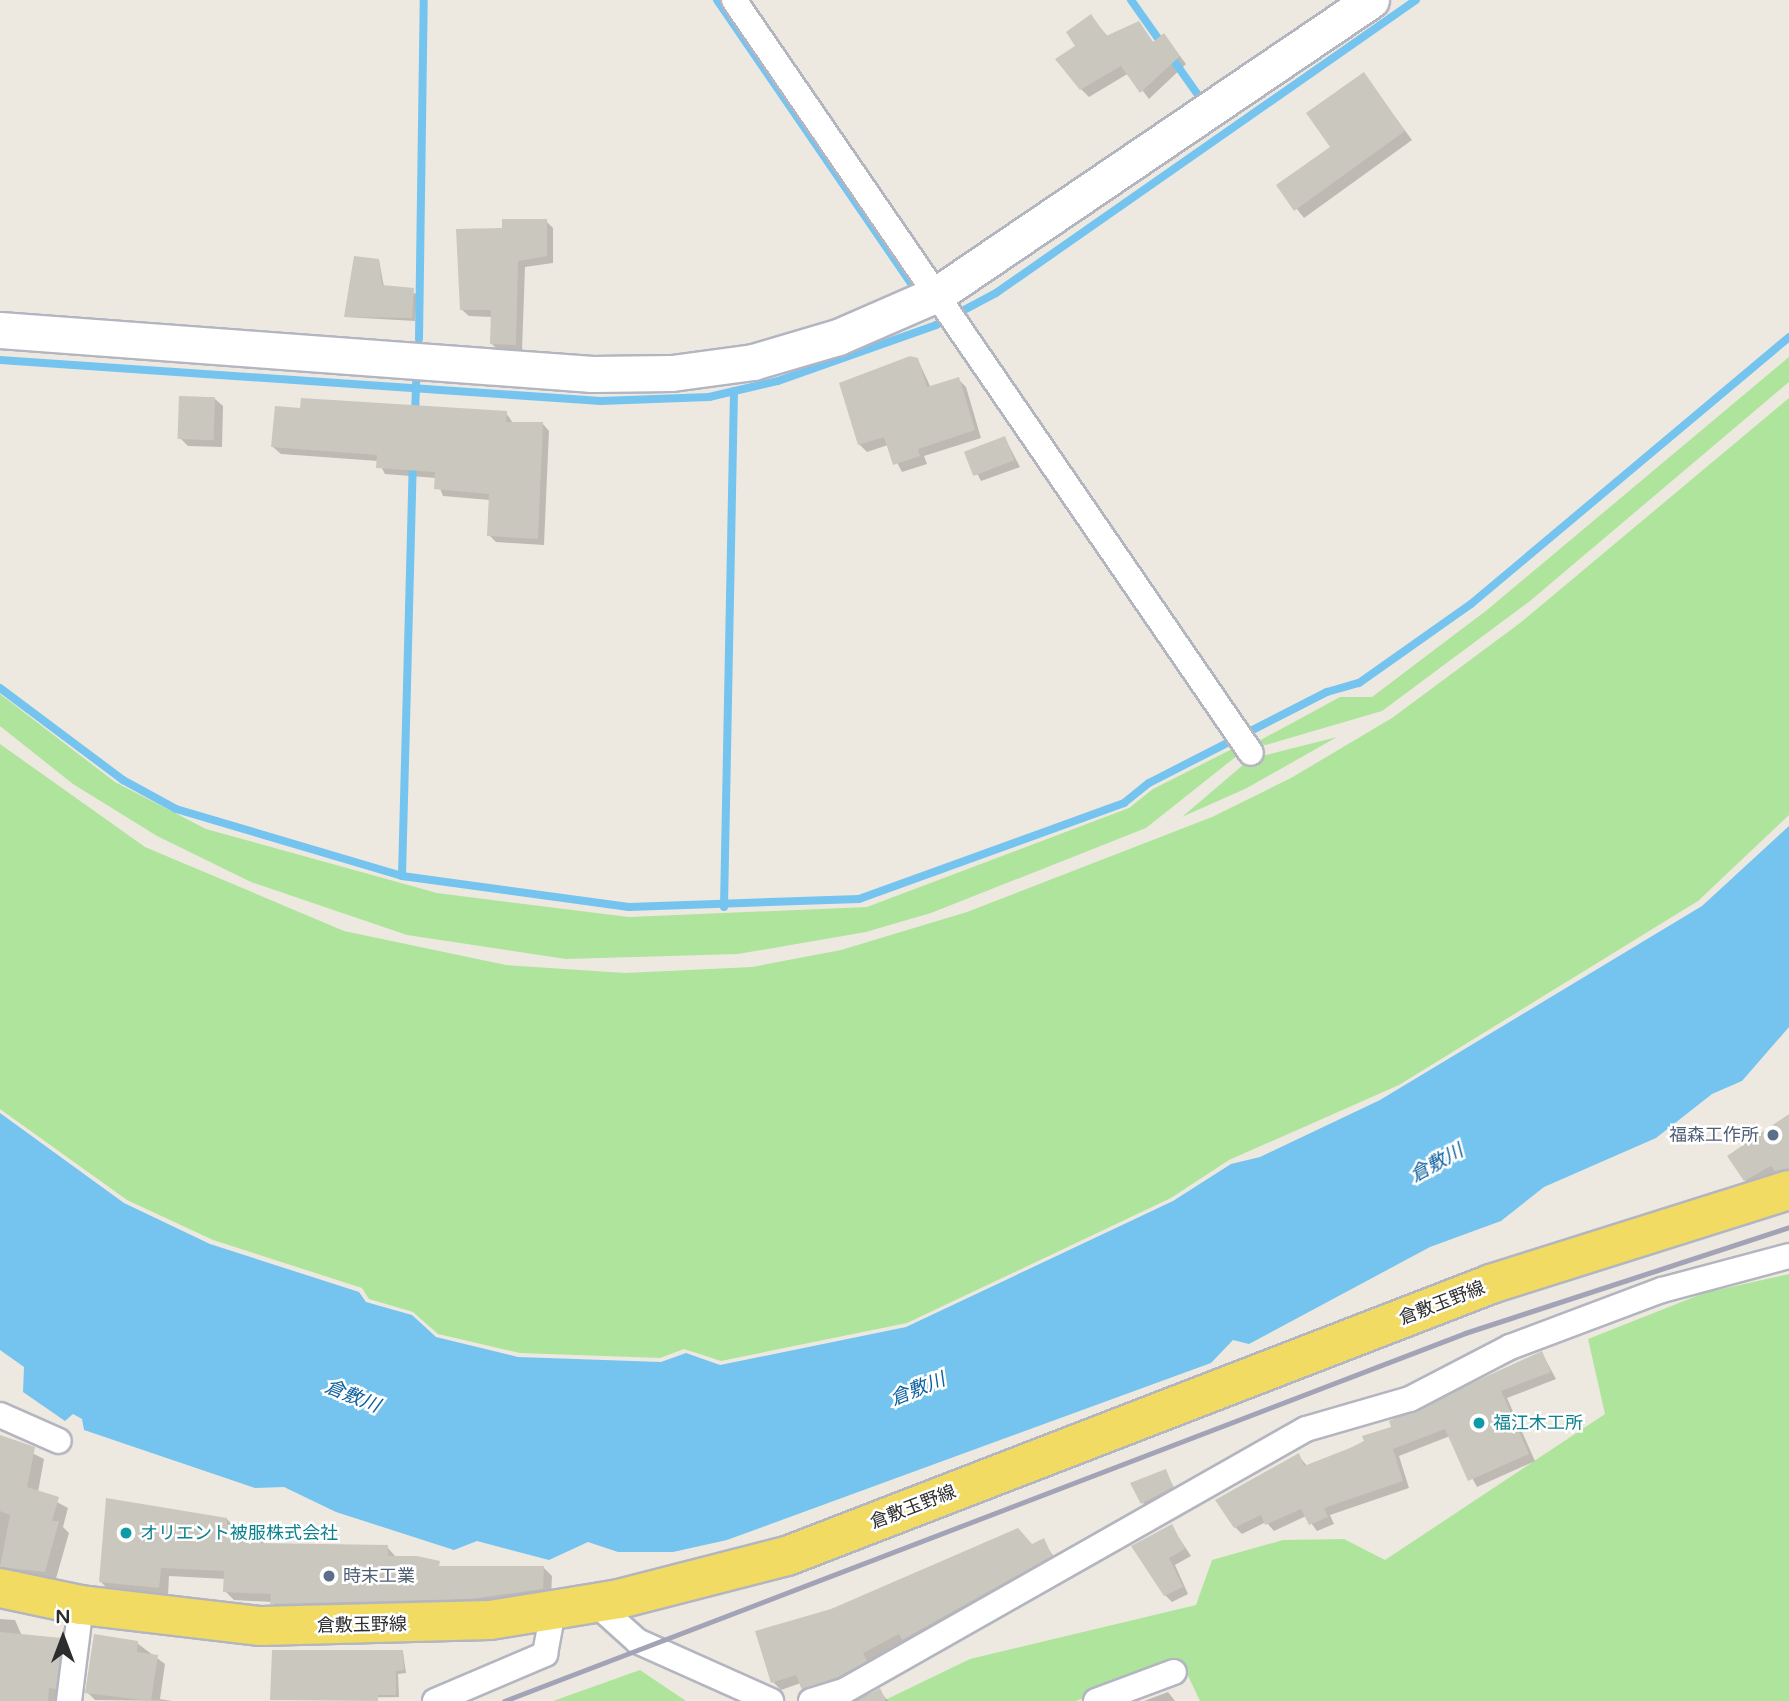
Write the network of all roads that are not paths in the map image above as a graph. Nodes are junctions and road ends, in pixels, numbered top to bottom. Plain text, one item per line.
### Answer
1 (734, 0) edge
2 (1371, 0) edge
3 (949, 309) junction
4 (0, 330) edge
5 (1244, 744) dead end
6 (1789, 1190) edge
7 (1789, 1256) edge
8 (0, 1415) edge
9 (59, 1441) dead end
10 (0, 1588) edge
11 (594, 1604) junction
12 (81, 1605) junction
13 (553, 1611) junction
14 (1174, 1672) dead end
15 (68, 1701) edge
16 (435, 1701) edge
17 (771, 1701) edge
18 (811, 1701) edge
19 (1096, 1701) edge

1 - 3 street
2 - 3 street
3 - 4 street
3 - 5 street
6 - 11 main road, 倉敷玉野線
7 - 18 street
8 - 9 street
10 - 12 main road, 倉敷玉野線
11 - 13 main road, 倉敷玉野線
11 - 17 street
12 - 13 main road, 倉敷玉野線
12 - 15 street
13 - 16 street
14 - 19 street

